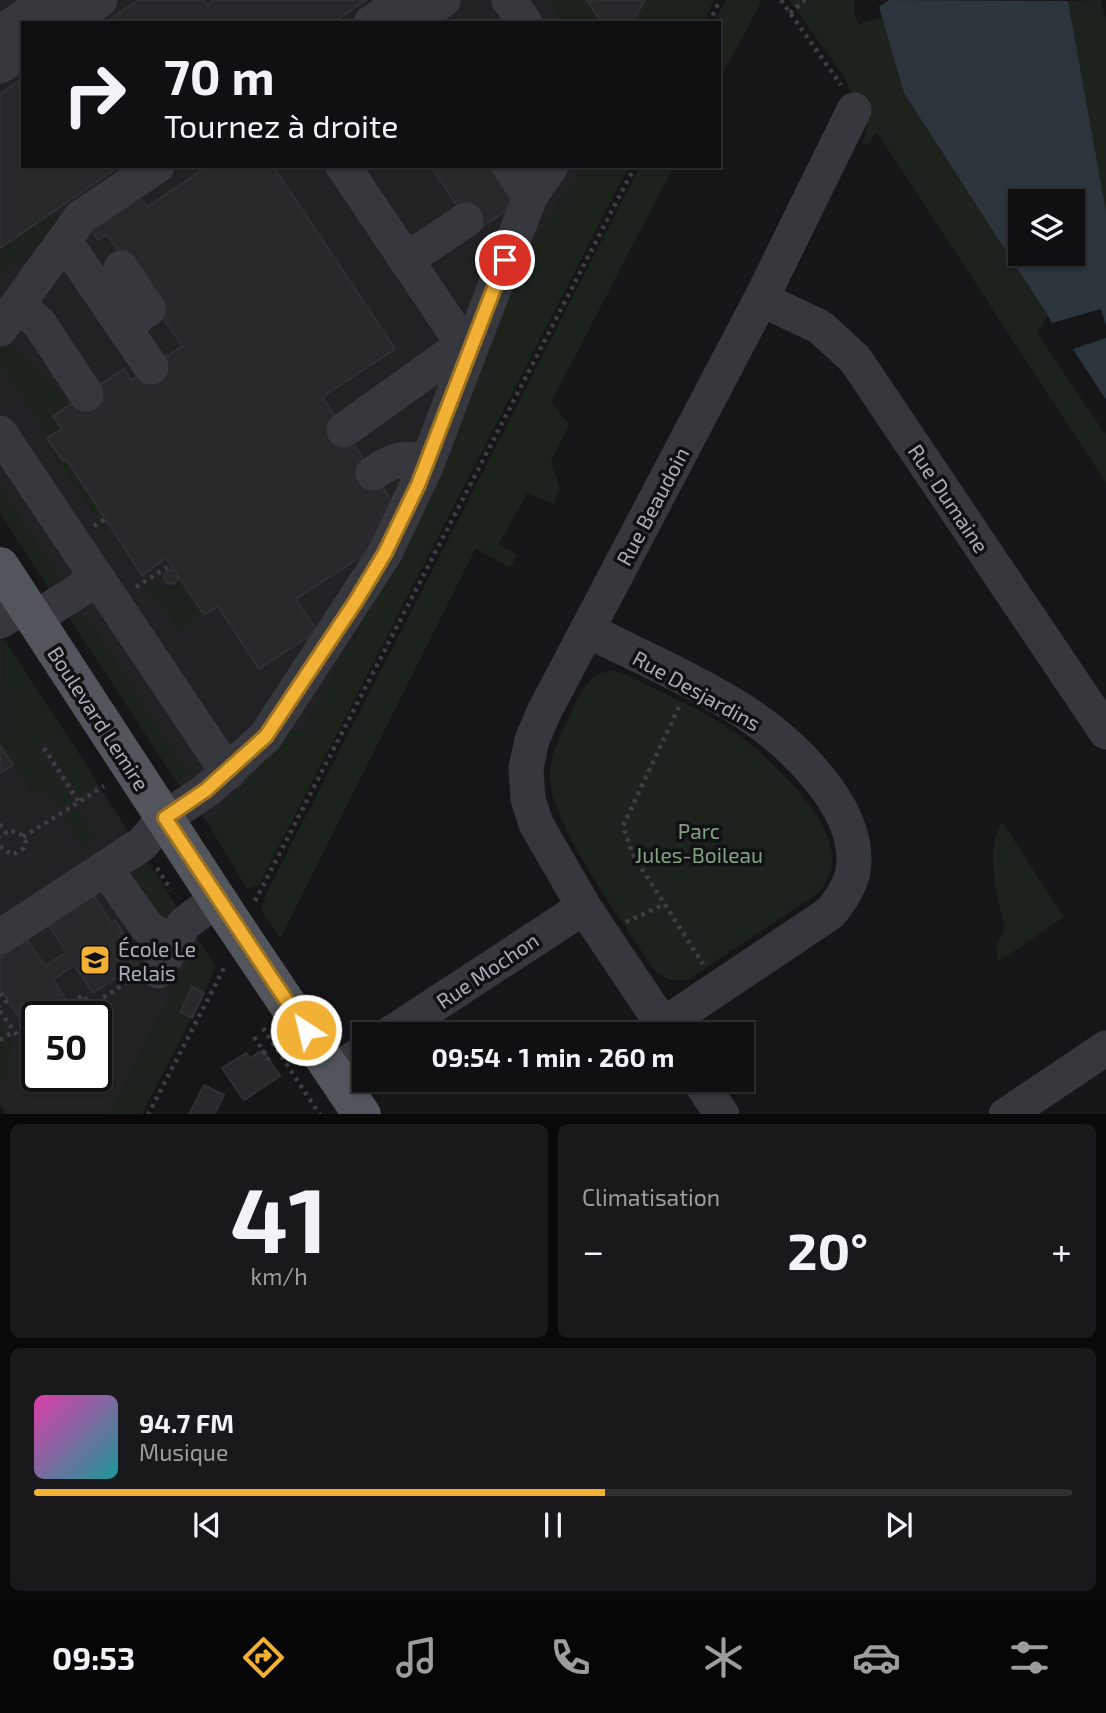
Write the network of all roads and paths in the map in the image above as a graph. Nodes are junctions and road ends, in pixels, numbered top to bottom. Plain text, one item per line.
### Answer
1 (49, 0) edge
2 (100, 0) edge
3 (443, 0) edge
4 (509, 0) edge
5 (720, 0) edge
6 (781, 0) edge
7 (805, 0) edge
8 (790, 13) junction
9 (68, 21) edge
10 (374, 21) edge
11 (410, 21) edge
12 (412, 21) edge
13 (524, 21) edge
14 (710, 21) edge
15 (0, 33) edge
16 (21, 52) edge
17 (0, 66) edge
18 (854, 110) joint
19 (154, 168) edge
20 (510, 168) edge
21 (550, 168) edge
22 (634, 168) edge
23 (351, 169) edge
24 (530, 197) junction
25 (466, 220) dead end
26 (64, 240) junction
27 (406, 260) junction
28 (121, 268) dead end
29 (761, 299) junction
30 (10, 317) edge
31 (123, 327) junction
32 (466, 349) junction
33 (151, 367) dead end
34 (86, 394) dead end
35 (344, 430) dead end
36 (0, 433) edge
37 (427, 464) junction
38 (373, 474) dead end
39 (170, 565) dead end
40 (0, 566) edge
41 (97, 579) junction
42 (138, 603) junction
43 (20, 615) edge
44 (587, 629) junction
45 (692, 683) junction
46 (1106, 732) edge
47 (44, 748) dead end
48 (228, 773) junction
49 (104, 786) dead end
50 (79, 802) junction
51 (165, 818) junction
52 (0, 824) edge
53 (6, 833) junction
54 (0, 837) edge
55 (23, 837) junction
56 (1, 850) edge
57 (150, 858) dead end
58 (105, 868) junction
59 (173, 892) dead end
60 (236, 901) junction
61 (584, 907) junction
62 (0, 937) edge
63 (165, 957) junction
64 (230, 979) dead end
65 (720, 988) junction
66 (0, 993) edge
67 (74, 1001) edge
68 (87, 1001) edge
69 (98, 1001) edge
70 (0, 1009) edge
71 (258, 1020) dead end
72 (408, 1022) edge
73 (661, 1022) edge
74 (676, 1022) edge
75 (14, 1031) junction
76 (21, 1037) edge
77 (254, 1037) dead end
78 (0, 1044) edge
79 (1106, 1048) edge
80 (269, 1060) dead end
81 (349, 1062) edge
82 (707, 1092) edge
83 (149, 1114) edge
84 (319, 1114) edge
85 (362, 1114) edge
86 (721, 1114) edge
87 (1007, 1114) edge

1 - 15 street
2 - 9 street
3 - 12 street
4 - 13 street
5 - 14 path
6 - 8 path
7 - 8 path
8 - 18 path
10 - 11 street
16 - 17 street
18 - 29 street, Rue Beaudoin
19 - 26 street
20 - 24 street
21 - 24 street
22 - 60 path
23 - 27 street
24 - 32 street
25 - 27 street
26 - 30 street
26 - 31 street
27 - 32 street
28 - 31 street
29 - 44 street, Rue Beaudoin
29 - 46 street, Rue Dumaine
30 - 34 street
31 - 33 street
32 - 35 street
32 - 37 street
36 - 41 street
37 - 38 street
37 - 48 street
39 - 42 path
40 - 43 main road, Boulevard Lemire
41 - 42 street
41 - 43 street
42 - 48 street
43 - 51 main road, Boulevard Lemire
44 - 45 street, Rue Desjardins
44 - 61 street, Rue Beaudoin
45 - 65 path
45 - 65 street, Rue Desjardins
47 - 50 path
48 - 51 street
49 - 50 path
50 - 55 path
51 - 58 street
51 - 60 main road, Boulevard Lemire
52 - 53 path
53 - 54 path
53 - 55 path
55 - 56 path
57 - 59 path
58 - 62 street
58 - 63 street
60 - 63 street
60 - 81 main road, Boulevard Lemire
61 - 72 street, Rue Mochon
61 - 73 street, Rue Beaudoin
63 - 69 path
64 - 83 path
65 - 74 street, Rue Desjardins
66 - 70 path
67 - 68 path
70 - 75 path
71 - 84 path
75 - 76 path
75 - 78 path
77 - 80 path
79 - 87 street
81 - 85 main road, Boulevard Lemire
82 - 86 street

